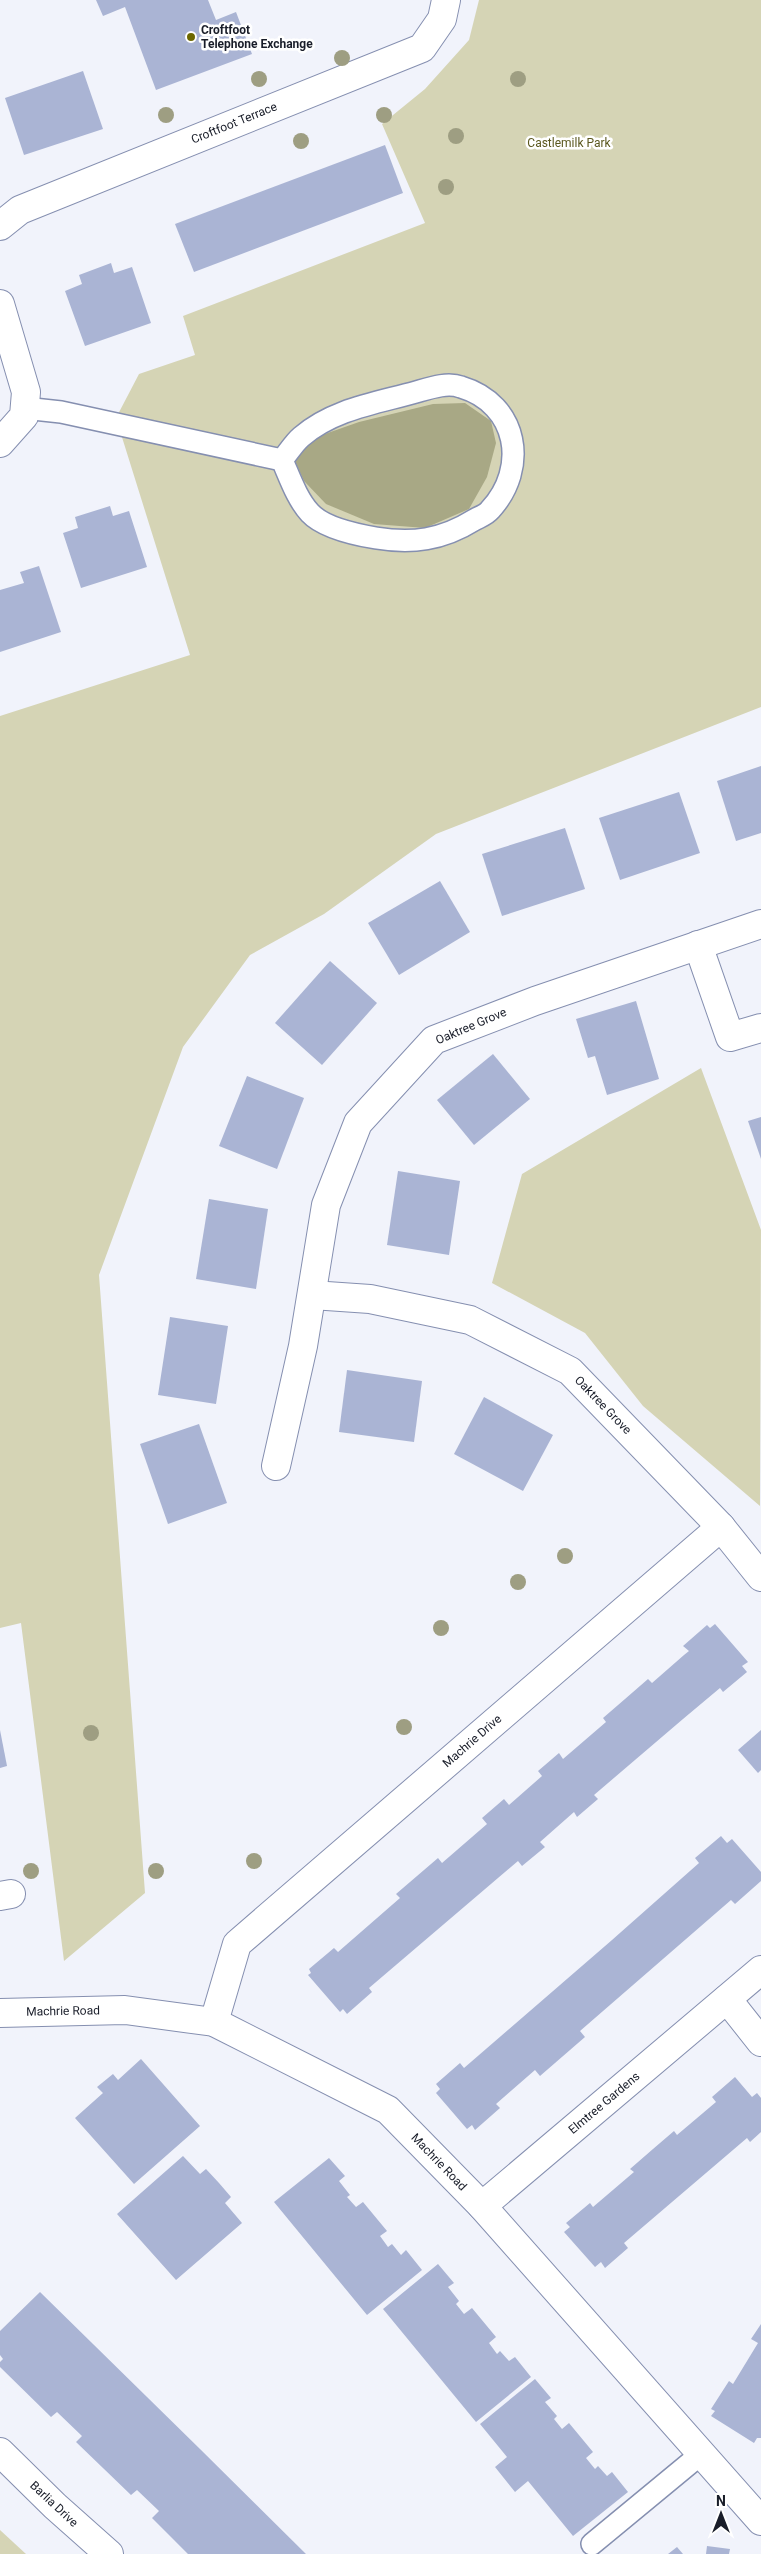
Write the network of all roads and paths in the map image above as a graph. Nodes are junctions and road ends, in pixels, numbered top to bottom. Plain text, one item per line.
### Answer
1 (446, 0) edge
2 (0, 226) edge
3 (0, 304) edge
4 (24, 408) junction
5 (0, 443) edge
6 (282, 460) junction
7 (761, 924) edge
8 (698, 946) junction
9 (761, 1028) edge
10 (312, 1295) junction
11 (276, 1466) dead end
12 (721, 1527) junction
13 (761, 1577) edge
14 (761, 1970) edge
15 (727, 1999) junction
16 (0, 2013) edge
17 (214, 2022) junction
18 (761, 2042) edge
19 (482, 2206) junction
20 (0, 2452) edge
21 (702, 2454) junction
22 (761, 2521) edge
23 (592, 2544) dead end
24 (109, 2554) edge

1 - 2 street, Croftfoot Terrace
3 - 4 street
4 - 5 street
4 - 6 lane
6 - 6 lane
7 - 8 street, Oaktree Grove
8 - 9 street
8 - 10 street, Oaktree Grove
10 - 11 street, Oaktree Grove
10 - 12 street, Oaktree Grove
12 - 13 street
12 - 17 street, Machrie Drive
14 - 15 street, Elmtree Gardens
15 - 18 street
15 - 19 street, Elmtree Gardens
16 - 17 street, Machrie Road
17 - 19 street, Machrie Road
19 - 21 street, Machrie Road
20 - 24 street, Barlia Drive
21 - 22 street, Machrie Road
21 - 23 lane

